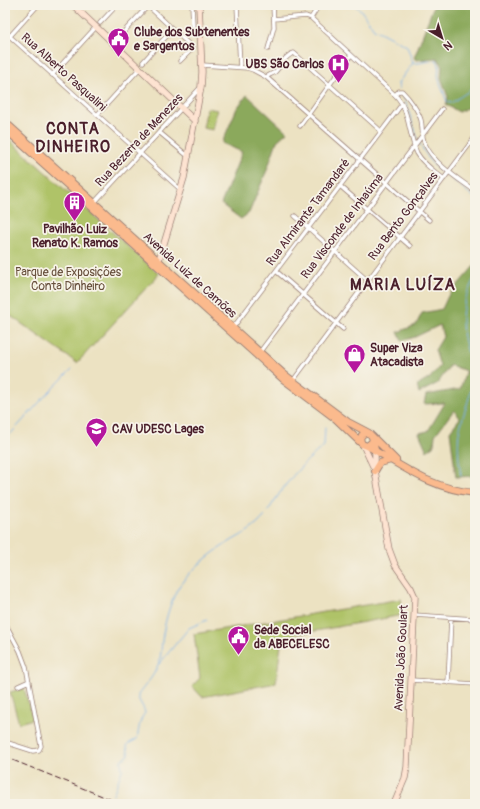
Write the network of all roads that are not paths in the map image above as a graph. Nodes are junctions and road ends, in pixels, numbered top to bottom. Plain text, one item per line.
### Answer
1 (38, 5) edge
2 (73, 5) edge
3 (117, 5) edge
4 (147, 5) edge
5 (192, 5) edge
6 (200, 5) edge
7 (237, 5) edge
8 (274, 5) edge
9 (317, 5) edge
10 (311, 18) junction
11 (274, 19) junction
12 (98, 25) junction
13 (173, 29) junction
14 (5, 32) edge
15 (10, 36) junction
16 (117, 39) dead end
17 (183, 39) junction
18 (268, 49) dead end
19 (351, 55) junction
20 (180, 61) dead end
21 (143, 62) dead end
22 (202, 65) junction
23 (240, 67) junction
24 (140, 68) junction
25 (52, 75) junction
26 (266, 77) junction
27 (330, 84) junction
28 (201, 87) junction
29 (395, 95) junction
30 (402, 104) junction
31 (182, 108) junction
32 (442, 109) dead end
33 (308, 114) junction
34 (97, 115) junction
35 (195, 121) junction
36 (5, 122) edge
37 (300, 126) dead end
38 (8, 130) edge
39 (382, 131) junction
40 (159, 132) junction
41 (422, 136) junction
42 (475, 137) edge
43 (414, 146) junction
44 (140, 153) junction
45 (189, 157) junction
46 (360, 160) junction
47 (449, 172) junction
48 (444, 179) junction
49 (387, 183) junction
50 (340, 186) junction
51 (181, 190) junction
52 (475, 191) edge
53 (92, 204) junction
54 (367, 209) junction
55 (419, 212) junction
56 (295, 216) dead end
57 (429, 220) dead end
58 (308, 228) junction
59 (400, 237) junction
60 (410, 246) dead end
61 (335, 252) junction
62 (158, 263) junction
63 (276, 271) junction
64 (368, 281) junction
65 (376, 288) dead end
66 (303, 294) junction
67 (336, 323) junction
68 (343, 328) dead end
69 (232, 330) junction
70 (258, 354) junction
71 (291, 383) junction
72 (371, 436) junction
73 (364, 444) junction
74 (375, 450) junction
75 (391, 460) junction
76 (401, 465) junction
77 (375, 471) junction
78 (475, 492) edge
79 (414, 616) junction
80 (451, 618) junction
81 (475, 619) edge
82 (5, 623) edge
83 (411, 680) junction
84 (29, 682) junction
85 (448, 683) junction
86 (475, 684) edge
87 (18, 686) dead end
88 (5, 742) edge
89 (394, 804) edge

1 - 15 street
2 - 12 street
3 - 12 street
4 - 13 street
4 - 16 street
5 - 17 street
6 - 22 street
7 - 23 street
8 - 11 street
9 - 10 street
10 - 11 street
10 - 19 street
11 - 18 street
12 - 24 street
12 - 25 street
13 - 17 street
13 - 21 street
14 - 15 street, Rua Alberto Pasqualini
15 - 25 street, Rua Alberto Pasqualini
17 - 20 street
19 - 27 street
19 - 29 street
22 - 23 street
22 - 28 street
23 - 26 street
24 - 31 street
24 - 34 street
25 - 34 street, Rua Alberto Pasqualini
26 - 27 street
26 - 33 street
27 - 33 street
27 - 39 street
28 - 31 street, Rua Bezerra de Menezes
28 - 35 street
29 - 30 street
29 - 41 street
30 - 39 street, Rua Almirante Tamandaré
30 - 43 street
31 - 35 street
31 - 40 street, Rua Bezerra de Menezes
32 - 41 street, Rua Visconde de Inhaúma
33 - 37 street
33 - 46 street
34 - 44 street, Rua Alberto Pasqualini
35 - 45 street
36 - 38 main road, Avenida Luiz de Camões
38 - 53 main road, Avenida Luiz de Camões
39 - 46 street, Rua Almirante Tamandaré
40 - 44 street, Rua Bezerra de Menezes
40 - 45 street
41 - 43 street, Rua Visconde de Inhaúma
41 - 47 street
42 - 47 street, Rua Bento Gonçalves
43 - 48 street
43 - 49 street, Rua Visconde de Inhaúma
44 - 51 street, Rua Alberto Pasqualini
44 - 53 street, Rua Bezerra de Menezes
45 - 51 street
46 - 49 street
46 - 50 street, Rua Almirante Tamandaré
47 - 48 street, Rua Bento Gonçalves
47 - 52 street
48 - 55 street, Rua Bento Gonçalves
49 - 54 street, Rua Visconde de Inhaúma
49 - 55 street
50 - 54 street
50 - 58 street, Rua Almirante Tamandaré
51 - 62 street
53 - 62 main road, Avenida Luiz de Camões
54 - 59 street
54 - 61 street, Rua Visconde de Inhaúma
55 - 57 street
55 - 59 street, Rua Bento Gonçalves
56 - 58 street
58 - 61 street
58 - 63 street, Rua Almirante Tamandaré
59 - 60 street
59 - 64 street, Rua Bento Gonçalves
61 - 64 street
61 - 66 street, Rua Visconde de Inhaúma
62 - 69 main road, Avenida Luiz de Camões
63 - 66 street
63 - 69 street, Rua Almirante Tamandaré
64 - 65 street
64 - 67 street, Rua Bento Gonçalves
66 - 67 street
66 - 70 street, Rua Visconde de Inhaúma
67 - 68 street
67 - 71 street, Rua Bento Gonçalves
69 - 70 main road, Avenida Luiz de Camões
70 - 71 main road, Avenida Luiz de Camões
71 - 72 main road, Avenida Luiz de Camões
71 - 73 main road, Avenida Luiz de Camões
72 - 73 main road
72 - 73 main road
72 - 74 main road
72 - 76 main road, Avenida Luiz de Camões
73 - 74 main road, Avenida Luiz de Camões
73 - 77 street, Avenida João Goulart
74 - 75 main road, Avenida Luiz de Camões
74 - 77 street, Avenida João Goulart
75 - 76 main road, Avenida Luiz de Camões
75 - 77 main road
76 - 78 main road
77 - 79 street, Avenida João Goulart
79 - 80 street
79 - 83 street, Avenida João Goulart
80 - 81 street
80 - 85 street
82 - 84 street
83 - 85 street
83 - 89 street, Avenida João Goulart
84 - 87 street
84 - 88 street
85 - 86 street

